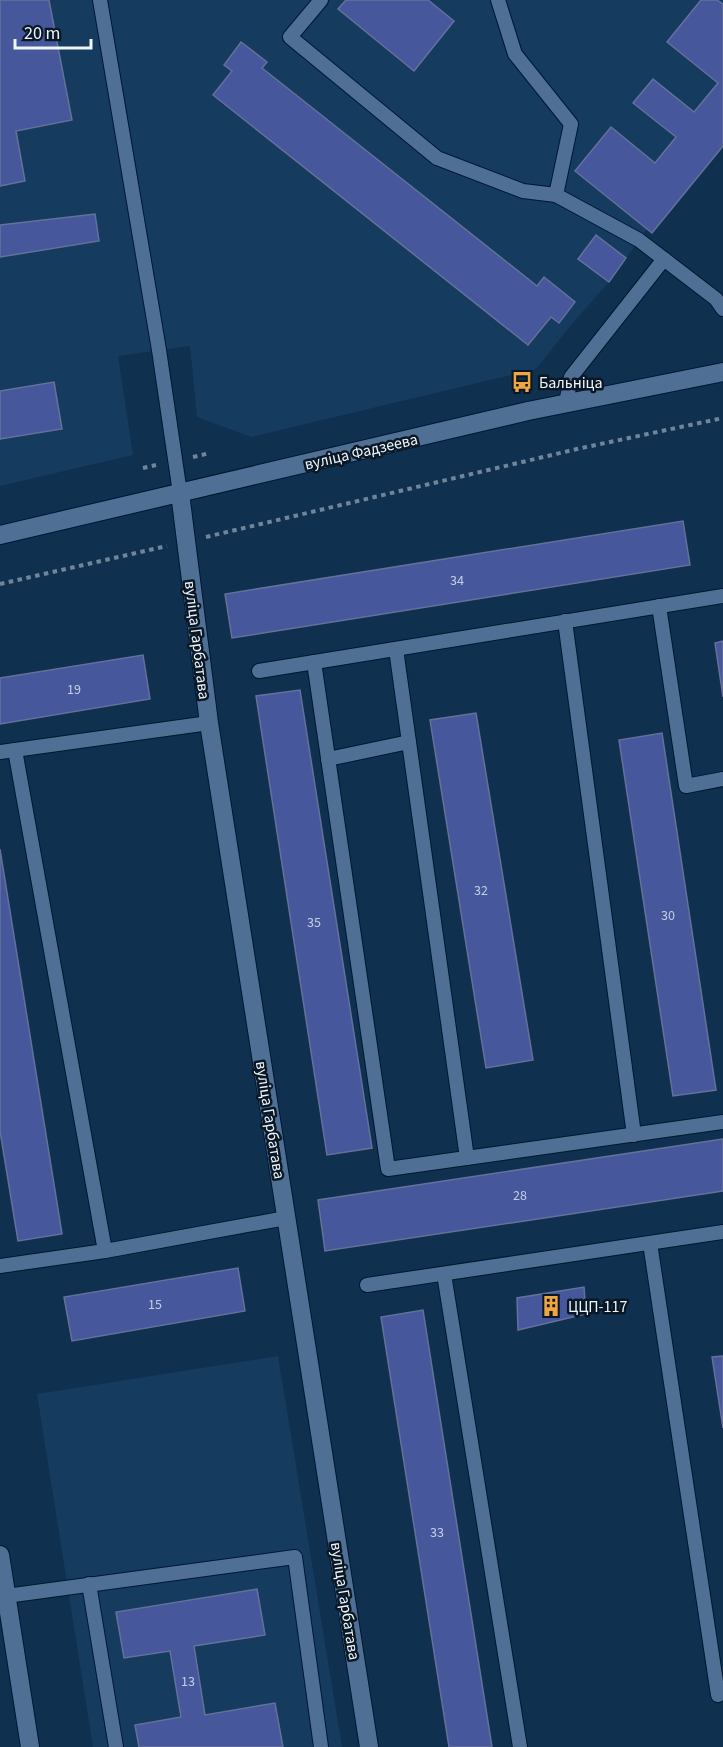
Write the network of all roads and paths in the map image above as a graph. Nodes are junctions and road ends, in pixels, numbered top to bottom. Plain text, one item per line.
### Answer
1 (100, 0) edge
2 (321, 0) edge
3 (498, 0) edge
4 (556, 195) junction
5 (664, 259) junction
6 (723, 309) edge
7 (723, 372) edge
8 (566, 403) junction
9 (723, 418) edge
10 (180, 493) junction
11 (0, 535) edge
12 (185, 542) junction
13 (0, 584) edge
14 (723, 596) edge
15 (659, 606) junction
16 (565, 621) junction
17 (396, 649) junction
18 (314, 662) junction
19 (259, 671) dead end
20 (209, 723) junction
21 (409, 742) junction
22 (15, 750) junction
23 (0, 752) edge
24 (328, 759) junction
25 (723, 779) edge
26 (723, 1122) edge
27 (634, 1135) junction
28 (467, 1158) junction
29 (286, 1218) junction
30 (723, 1232) edge
31 (650, 1243) junction
32 (105, 1251) junction
33 (0, 1266) edge
34 (444, 1274) junction
35 (367, 1285) dead end
36 (0, 1555) edge
37 (89, 1584) junction
38 (6, 1596) junction
39 (718, 1695) dead end
40 (30, 1747) edge
41 (116, 1747) edge
42 (321, 1747) edge
43 (369, 1747) edge
44 (520, 1747) edge

1 - 10 lane
2 - 4 lane
3 - 4 lane
4 - 5 lane
5 - 6 lane
5 - 8 lane
7 - 8 street, вуліца Фадзеева
8 - 10 street, вуліца Фадзеева
9 - 12 path
10 - 11 street, вуліца Фадзеева
10 - 12 street, вуліца Гарбатава
12 - 13 path
12 - 20 street, вуліца Гарбатава
14 - 15 lane
15 - 16 lane
15 - 25 lane
16 - 17 lane
16 - 27 lane
17 - 18 lane
17 - 21 lane
18 - 19 lane
18 - 24 lane
20 - 22 lane
20 - 29 street, вуліца Гарбатава
21 - 24 lane
21 - 28 lane
22 - 23 lane
22 - 32 lane
24 - 28 lane
26 - 27 lane
27 - 28 lane
29 - 32 lane
29 - 43 street, вуліца Гарбатава
30 - 31 lane
31 - 34 lane
31 - 39 lane
32 - 33 lane
34 - 35 lane
34 - 44 lane
36 - 38 street
37 - 38 lane
37 - 41 lane
37 - 42 lane
38 - 40 street

